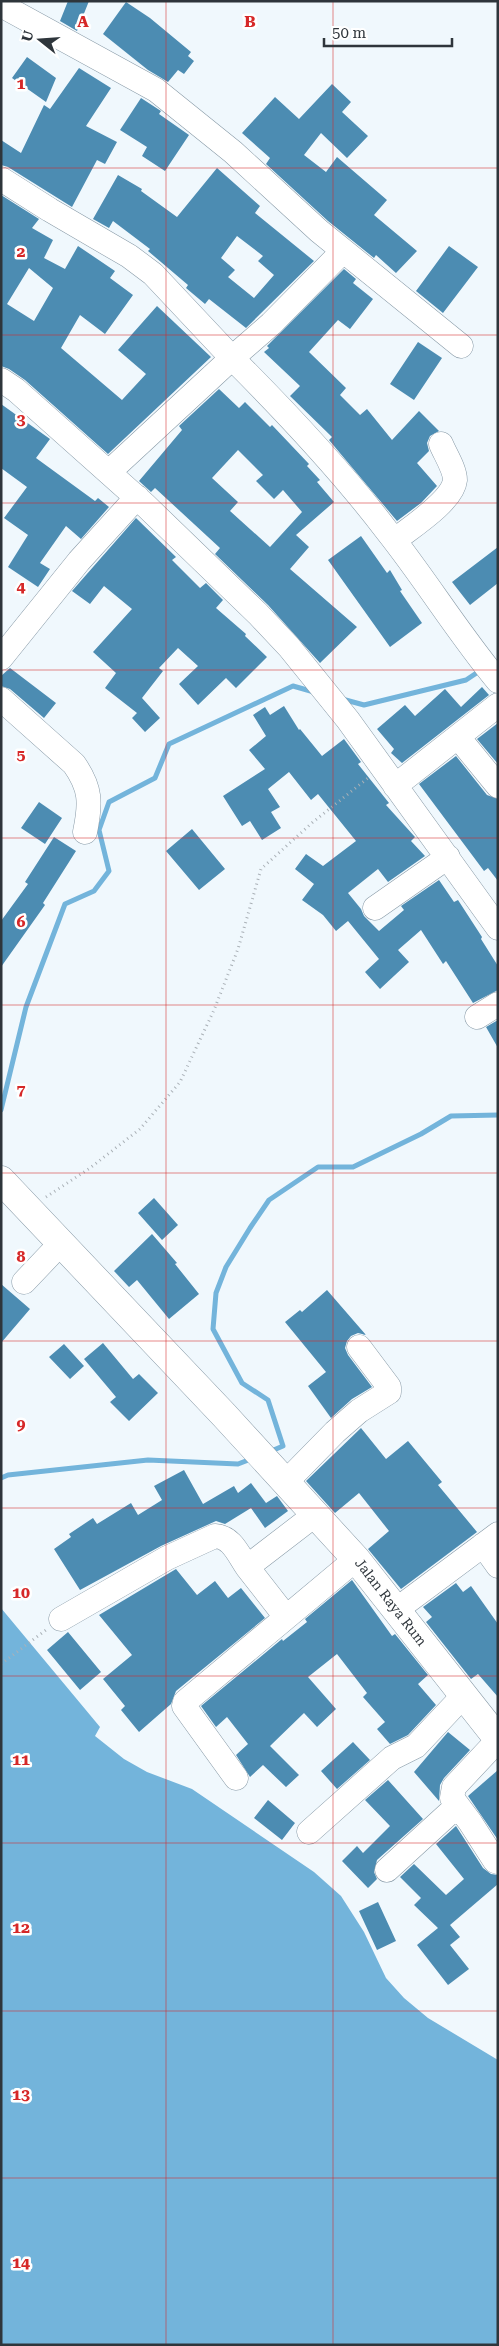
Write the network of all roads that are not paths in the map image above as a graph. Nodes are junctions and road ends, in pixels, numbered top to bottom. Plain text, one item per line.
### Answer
1 (1, 5) edge
2 (1, 179) edge
3 (343, 251) junction
4 (461, 346) dead end
5 (232, 358) junction
6 (1, 380) edge
7 (441, 444) dead end
8 (110, 472) junction
9 (137, 497) junction
10 (395, 540) junction
11 (1, 658) edge
12 (491, 671) edge
13 (1, 699) edge
14 (498, 705) edge
15 (458, 737) junction
16 (389, 776) junction
17 (498, 786) edge
18 (85, 832) dead end
19 (448, 857) junction
20 (375, 908) dead end
21 (498, 928) edge
22 (498, 1004) edge
23 (477, 1017) dead end
24 (1, 1180) edge
25 (61, 1244) junction
26 (24, 1282) dead end
27 (359, 1347) dead end
28 (281, 1477) junction
29 (316, 1514) junction
30 (490, 1539) edge
31 (356, 1558) junction
32 (246, 1566) junction
33 (498, 1566) edge
34 (396, 1610) junction
35 (286, 1617) junction
36 (61, 1619) road end
37 (464, 1695) junction
38 (498, 1740) edge
39 (236, 1778) dead end
40 (457, 1806) junction
41 (308, 1832) dead end
42 (498, 1862) edge
43 (387, 1870) dead end

1 - 3 street
2 - 5 street
3 - 4 street
3 - 5 street
5 - 8 street
5 - 10 street
6 - 8 street
7 - 10 street
8 - 9 street
9 - 11 street
9 - 16 street
10 - 12 street
13 - 18 street
14 - 15 street
15 - 16 street
15 - 17 street
16 - 19 street
19 - 20 street
19 - 21 street
22 - 23 street
24 - 25 highway, Jalan Raya Rum
25 - 26 street
25 - 28 highway, Jalan Raya Rum
27 - 28 street
28 - 29 highway, Jalan Raya Rum
29 - 31 highway, Jalan Raya Rum
29 - 32 street
30 - 33 street
30 - 34 street
31 - 34 highway, Jalan Raya Rum
31 - 35 street
32 - 35 street
32 - 36 street
34 - 37 highway, Jalan Raya Rum
35 - 39 street
37 - 38 highway, Jalan Raya Rum
37 - 41 street
38 - 40 street
40 - 42 street
40 - 43 street

